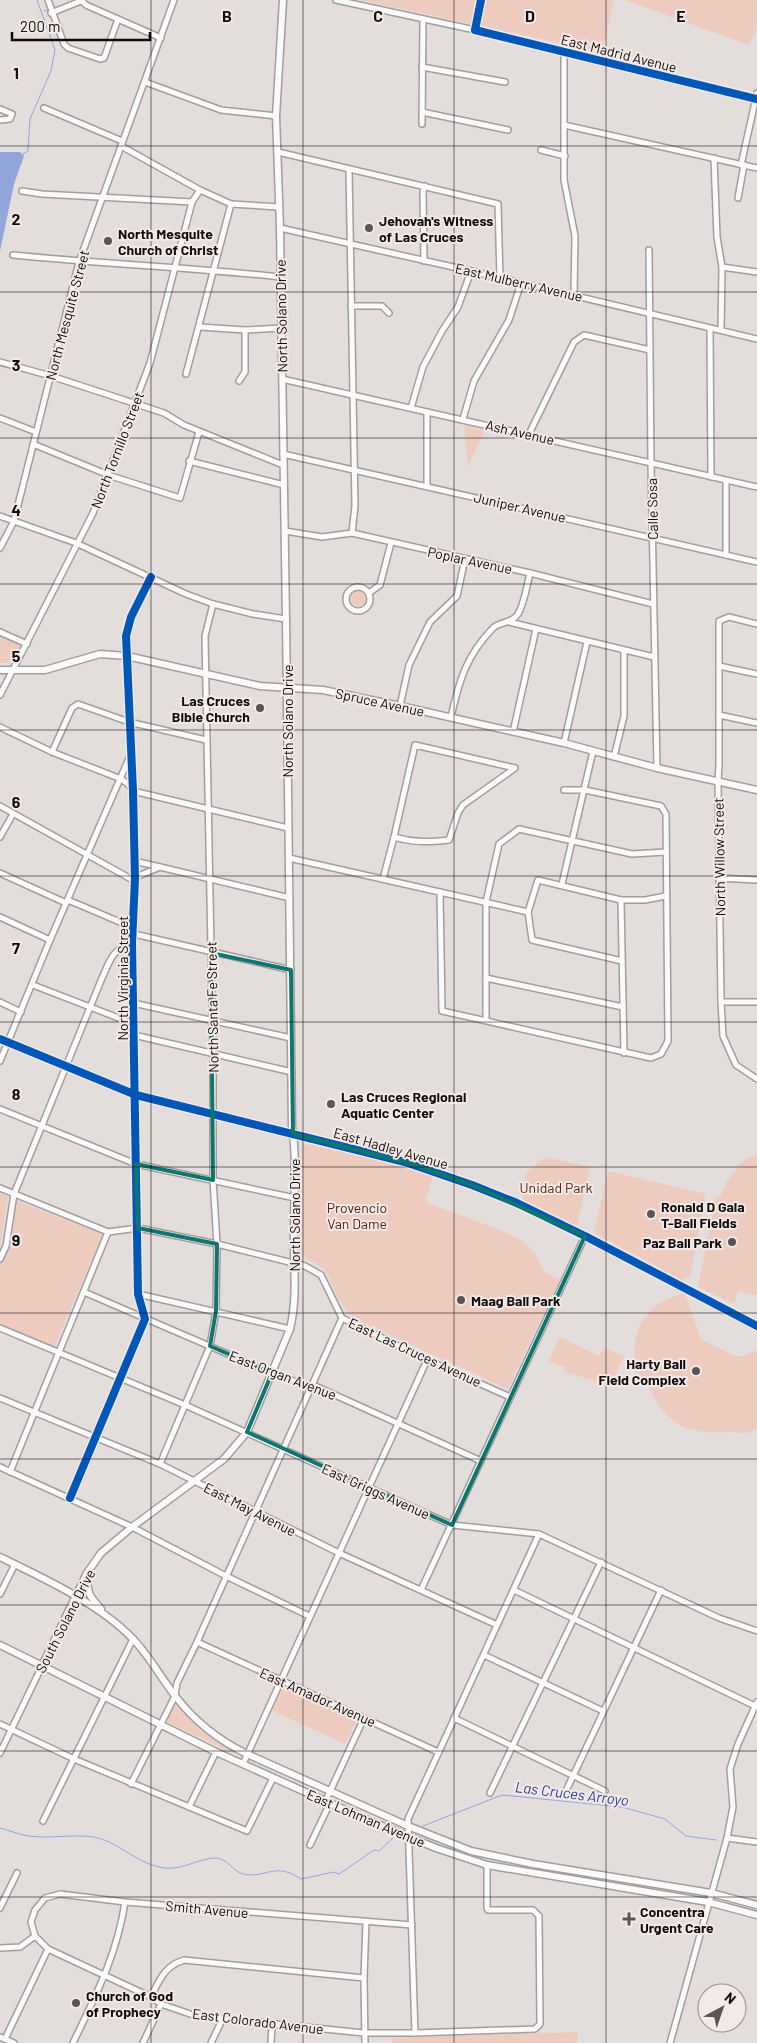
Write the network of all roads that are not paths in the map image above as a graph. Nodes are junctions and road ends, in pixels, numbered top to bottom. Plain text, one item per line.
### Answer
1 (48, 0) edge
2 (174, 0) edge
3 (283, 0) edge
4 (336, 0) edge
5 (81, 1) edge
6 (51, 13) junction
7 (118, 19) junction
8 (423, 19) junction
9 (161, 38) junction
10 (564, 52) junction
11 (422, 67) junction
12 (145, 82) junction
13 (505, 82) dead end
14 (756, 97) edge
15 (44, 108) dead end
16 (0, 109) edge
17 (422, 112) junction
18 (276, 116) junction
19 (0, 120) edge
20 (422, 124) dead end
21 (564, 125) junction
22 (508, 130) dead end
23 (122, 144) junction
24 (541, 150) dead end
25 (278, 152) junction
26 (565, 156) junction
27 (714, 158) junction
28 (743, 165) junction
29 (757, 168) edge
30 (349, 169) junction
31 (425, 186) junction
32 (200, 190) junction
33 (22, 191) dead end
34 (104, 197) junction
35 (738, 198) dead end
36 (192, 202) junction
37 (231, 204) junction
38 (279, 207) junction
39 (280, 228) junction
40 (350, 243) junction
41 (649, 250) dead end
42 (13, 255) dead end
43 (424, 261) junction
44 (79, 262) junction
45 (174, 268) junction
46 (722, 268) junction
47 (214, 270) junction
48 (471, 271) junction
49 (757, 272) edge
50 (280, 276) junction
51 (500, 278) junction
52 (521, 283) junction
53 (574, 295) junction
54 (351, 306) junction
55 (389, 313) dead end
56 (649, 313) junction
57 (200, 327) junction
58 (281, 328) junction
59 (710, 328) junction
60 (245, 330) junction
61 (721, 330) junction
62 (757, 339) edge
63 (650, 350) junction
64 (0, 362) edge
65 (186, 374) dead end
66 (51, 376) junction
67 (282, 379) junction
68 (239, 381) dead end
69 (352, 394) junction
70 (135, 403) junction
71 (411, 408) junction
72 (427, 412) junction
73 (0, 418) edge
74 (463, 419) junction
75 (36, 432) junction
76 (199, 432) junction
77 (530, 434) junction
78 (34, 444) junction
79 (283, 454) junction
80 (189, 461) junction
81 (651, 463) junction
82 (283, 465) junction
83 (354, 469) junction
84 (108, 474) junction
85 (711, 477) junction
86 (726, 481) junction
87 (284, 485) junction
88 (427, 486) junction
89 (757, 487) edge
90 (0, 516) edge
91 (14, 521) junction
92 (285, 531) junction
93 (352, 533) junction
94 (652, 538) junction
95 (391, 543) junction
96 (78, 544) junction
97 (0, 548) edge
98 (726, 555) junction
99 (465, 559) junction
100 (757, 562) edge
101 (530, 573) junction
102 (151, 577) junction
103 (369, 593) junction
104 (213, 604) junction
105 (653, 604) junction
106 (286, 619) junction
107 (509, 622) junction
108 (757, 624) edge
109 (536, 629) junction
110 (0, 632) edge
111 (587, 642) junction
112 (27, 644) junction
113 (624, 651) junction
114 (127, 656) junction
115 (654, 657) junction
116 (719, 666) junction
117 (0, 670) edge
118 (14, 671) junction
119 (206, 674) junction
120 (757, 674) edge
121 (286, 687) junction
122 (0, 696) edge
123 (400, 706) junction
124 (719, 715) junction
125 (451, 717) junction
126 (129, 722) junction
127 (757, 723) edge
128 (0, 728) edge
129 (513, 732) junction
130 (206, 740) junction
131 (564, 743) junction
132 (52, 752) junction
133 (593, 752) junction
134 (131, 754) junction
135 (614, 757) junction
136 (657, 768) junction
137 (121, 779) junction
138 (718, 782) junction
139 (564, 790) dead end
140 (584, 790) junction
141 (757, 790) edge
142 (133, 791) junction
143 (0, 806) edge
144 (208, 809) junction
145 (13, 814) junction
146 (288, 828) junction
147 (0, 837) edge
148 (394, 837) junction
149 (572, 840) junction
150 (666, 852) junction
151 (88, 855) junction
152 (289, 858) junction
153 (134, 861) junction
154 (160, 868) junction
155 (0, 873) edge
156 (718, 878) junction
157 (134, 879) junction
158 (383, 879) junction
159 (210, 880) junction
160 (757, 880) edge
161 (562, 884) junction
162 (440, 892) junction
163 (666, 896) junction
164 (290, 898) junction
165 (622, 900) junction
166 (67, 902) junction
167 (486, 902) junction
168 (528, 912) junction
169 (0, 917) edge
170 (134, 931) junction
171 (50, 940) junction
172 (132, 943) junction
173 (211, 953) junction
174 (622, 961) junction
175 (291, 970) junction
176 (486, 978) junction
177 (33, 985) junction
178 (0, 1002) edge
179 (721, 1002) junction
180 (757, 1002) edge
181 (133, 1003) junction
182 (623, 1007) junction
183 (90, 1008) junction
184 (22, 1012) junction
185 (486, 1020) junction
186 (213, 1021) junction
187 (134, 1024) junction
188 (134, 1035) junction
189 (291, 1038) junction
190 (0, 1040) edge
191 (8, 1043) junction
192 (213, 1053) junction
193 (624, 1053) junction
194 (0, 1061) edge
195 (66, 1067) junction
196 (292, 1072) junction
197 (757, 1079) edge
198 (136, 1095) junction
199 (0, 1109) edge
200 (213, 1114) junction
201 (42, 1127) junction
202 (293, 1134) junction
203 (136, 1164) junction
204 (213, 1180) junction
205 (0, 1188) edge
206 (14, 1194) junction
207 (295, 1198) junction
208 (138, 1228) junction
209 (108, 1232) junction
210 (585, 1236) junction
211 (217, 1244) junction
212 (0, 1259) edge
213 (294, 1262) junction
214 (84, 1292) junction
215 (138, 1294) junction
216 (216, 1311) junction
217 (342, 1318) junction
218 (145, 1319) junction
219 (757, 1326) edge
220 (0, 1328) edge
221 (290, 1329) junction
222 (210, 1346) junction
223 (59, 1353) junction
224 (427, 1360) junction
225 (272, 1373) junction
226 (121, 1378) junction
227 (313, 1385) junction
228 (510, 1397) junction
229 (0, 1398) edge
230 (185, 1405) junction
231 (33, 1412) junction
232 (396, 1423) junction
233 (247, 1432) junction
234 (96, 1437) junction
235 (284, 1450) junction
236 (481, 1461) junction
237 (160, 1464) junction
238 (0, 1468) edge
239 (10, 1472) junction
240 (195, 1482) junction
241 (367, 1487) junction
242 (70, 1498) junction
243 (256, 1512) junction
244 (452, 1525) junction
245 (132, 1527) junction
246 (539, 1534) junction
247 (339, 1553) junction
248 (0, 1557) edge
249 (601, 1562) junction
250 (15, 1564) junction
251 (87, 1573) junction
252 (226, 1576) junction
253 (421, 1590) junction
254 (514, 1590) junction
255 (661, 1590) junction
256 (0, 1594) edge
257 (75, 1596) junction
258 (106, 1614) junction
259 (309, 1616) junction
260 (574, 1619) junction
261 (497, 1625) junction
262 (757, 1631) edge
263 (133, 1639) junction
264 (197, 1642) junction
265 (0, 1645) edge
266 (634, 1647) junction
267 (484, 1655) junction
268 (42, 1666) junction
269 (281, 1680) junction
270 (542, 1682) junction
271 (175, 1696) junction
272 (103, 1697) junction
273 (756, 1704) edge
274 (603, 1711) junction
275 (364, 1718) junction
276 (454, 1718) junction
277 (0, 1724) edge
278 (161, 1726) junction
279 (11, 1730) junction
280 (512, 1746) junction
281 (216, 1752) junction
282 (438, 1752) junction
283 (0, 1753) edge
284 (247, 1754) junction
285 (74, 1759) junction
286 (243, 1764) junction
287 (573, 1775) junction
288 (274, 1778) junction
289 (131, 1784) junction
290 (604, 1791) dead end
291 (330, 1792) junction
292 (490, 1793) dead end
293 (564, 1795) dead end
294 (328, 1801) junction
295 (189, 1807) junction
296 (43, 1821) dead end
297 (408, 1823) junction
298 (409, 1836) junction
299 (727, 1838) junction
300 (757, 1842) edge
301 (310, 1846) dead end
302 (487, 1865) junction
303 (17, 1872) dead end
304 (710, 1893) junction
305 (125, 1902) junction
306 (708, 1902) junction
307 (757, 1904) edge
308 (0, 1908) edge
309 (757, 1915) edge
310 (366, 1922) junction
311 (412, 1925) junction
312 (35, 1936) junction
313 (0, 1948) edge
314 (48, 1949) junction
315 (106, 1976) junction
316 (364, 1978) junction
317 (151, 1998) junction
318 (161, 2004) junction
319 (222, 2020) junction
320 (272, 2025) junction
321 (364, 2033) junction
322 (415, 2034) junction
323 (3, 2038) edge
324 (12, 2043) edge
325 (73, 2043) edge
326 (143, 2043) edge
327 (211, 2043) edge
328 (271, 2043) edge
329 (364, 2043) edge
330 (670, 2043) edge

1 - 6 street
2 - 9 street, North Mesquite Street
3 - 18 main road, North Solano Drive
4 - 8 street, East Madrid Avenue
5 - 6 street
5 - 7 street
6 - 7 street
7 - 9 street
8 - 10 street, East Madrid Avenue
8 - 11 street
9 - 12 street, North Mesquite Street
10 - 14 street, East Madrid Avenue
10 - 21 street
11 - 13 street
11 - 17 street
12 - 18 street
12 - 23 street, North Mesquite Street
14 - 28 street
15 - 23 street
16 - 19 street
17 - 20 street
17 - 22 street
18 - 25 main road, North Solano Drive
21 - 26 street
21 - 27 street
23 - 32 street
23 - 34 street, North Mesquite Street
24 - 26 street
25 - 30 street
25 - 38 main road, North Solano Drive
26 - 53 street
27 - 28 street
27 - 46 street
28 - 29 street
28 - 35 street
30 - 31 street
30 - 40 street
31 - 43 street
31 - 51 street
32 - 36 street, North Tornillo Street
32 - 37 street
33 - 34 street
34 - 36 street
34 - 44 street, North Mesquite Street
36 - 45 street, North Tornillo Street
37 - 38 street
37 - 47 street
38 - 39 main road, North Solano Drive
39 - 40 street, East Mulberry Avenue
39 - 50 main road, North Solano Drive
40 - 43 street, East Mulberry Avenue
40 - 54 street
41 - 56 street, Calle Sosa
42 - 44 street
43 - 48 street, East Mulberry Avenue
44 - 45 street
44 - 66 street, North Mesquite Street
45 - 47 street
45 - 70 street, North Tornillo Street
46 - 49 street
46 - 61 street
47 - 50 street
47 - 57 street
48 - 51 street, East Mulberry Avenue
48 - 71 street
50 - 58 main road, North Solano Drive
51 - 52 street, East Mulberry Avenue
52 - 53 street, East Mulberry Avenue
52 - 74 street
53 - 56 street, East Mulberry Avenue
54 - 55 street
54 - 69 street
56 - 59 street, East Mulberry Avenue
56 - 63 street, Calle Sosa
57 - 60 street
57 - 65 street
58 - 60 street
58 - 67 main road, North Solano Drive
59 - 61 street, East Mulberry Avenue
59 - 85 street
60 - 68 street
61 - 62 street, East Mulberry Avenue
63 - 77 street
63 - 81 street, Calle Sosa
64 - 66 street
66 - 70 street
66 - 75 street, North Mesquite Street
67 - 69 street, Ash Avenue
67 - 79 main road, North Solano Drive
69 - 71 street, Ash Avenue
69 - 83 street
70 - 76 street
70 - 84 street, North Tornillo Street
71 - 72 street, Ash Avenue
72 - 74 street, Ash Avenue
72 - 88 street
73 - 75 street
74 - 77 street, Ash Avenue
75 - 78 street, North Mesquite Street
76 - 80 street
76 - 82 street
77 - 81 street, Ash Avenue
78 - 84 street
78 - 91 street, North Mesquite Street
79 - 82 main road, North Solano Drive
79 - 83 street, Juniper Avenue
80 - 84 street
80 - 87 street
81 - 85 street, Ash Avenue
81 - 94 street, Calle Sosa
82 - 87 main road, North Solano Drive
83 - 88 street, Juniper Avenue
83 - 93 street
84 - 96 street, North Tornillo Street
85 - 86 street, Ash Avenue
86 - 89 street, Ash Avenue
86 - 98 street
87 - 92 main road, North Solano Drive
88 - 94 street, Juniper Avenue
90 - 91 street
91 - 96 street
91 - 97 street, North Mesquite Street
92 - 93 street, Poplar Avenue
92 - 106 main road, North Solano Drive
93 - 95 street, Poplar Avenue
94 - 98 street, Juniper Avenue
94 - 105 street, Calle Sosa
95 - 99 street, Poplar Avenue
95 - 103 street
96 - 102 street
96 - 112 street, North Tornillo Street
98 - 100 street, Juniper Avenue
99 - 101 street, Poplar Avenue
99 - 123 street
101 - 105 street, Poplar Avenue
101 - 107 street
102 - 104 street
102 - 114 street, North Virginia Street
103 - 103 street
104 - 106 street
104 - 119 street, North Santa Fe Street
105 - 115 street, Calle Sosa
106 - 121 main road, North Solano Drive
107 - 109 street
107 - 125 street
108 - 116 street, North Willow Street
109 - 111 street
109 - 129 street
110 - 112 street
111 - 113 street
111 - 131 street
112 - 118 street, North Tornillo Street
113 - 115 street
113 - 135 street
114 - 118 main road, Spruce Avenue
114 - 119 main road, Spruce Avenue
114 - 126 street, North Virginia Street
115 - 136 street, Calle Sosa
116 - 120 street
116 - 124 street, North Willow Street
117 - 118 main road, Spruce Avenue
118 - 122 street, North Tornillo Street
119 - 121 main road, Spruce Avenue
119 - 130 street, North Santa Fe Street
121 - 123 main road, Spruce Avenue
121 - 146 main road, North Solano Drive
123 - 125 main road, Spruce Avenue
124 - 127 street
124 - 138 street, North Willow Street
125 - 129 main road, Spruce Avenue
126 - 130 street
126 - 132 street
126 - 134 street, North Virginia Street
128 - 132 street
129 - 131 main road, Spruce Avenue
130 - 144 street, North Santa Fe Street
131 - 133 main road, Spruce Avenue
132 - 137 street
133 - 135 main road, Spruce Avenue
133 - 140 street
134 - 137 street
134 - 142 street, North Virginia Street
135 - 136 main road, Spruce Avenue
136 - 138 main road, Spruce Avenue
137 - 142 street
137 - 151 street
138 - 141 main road, Spruce Avenue
138 - 156 street, North Willow Street
139 - 140 street
140 - 149 street
140 - 150 street
142 - 144 street
142 - 153 street, North Virginia Street
143 - 145 street
144 - 146 street
144 - 159 street, North Santa Fe Street
145 - 147 street
145 - 151 street
146 - 152 main road, North Solano Drive
148 - 148 street
148 - 158 street
149 - 150 street
149 - 161 street
149 - 167 street
150 - 163 street
151 - 157 street
151 - 166 street
152 - 158 street
152 - 164 main road, North Solano Drive
153 - 154 street
153 - 157 street, North Virginia Street
154 - 157 street
154 - 159 street
155 - 166 street
156 - 160 street
156 - 179 street, North Willow Street
157 - 170 street, North Virginia Street
158 - 162 street
159 - 164 street
159 - 173 street, North Santa Fe Street
161 - 165 street
161 - 168 street
162 - 167 street
162 - 185 street
163 - 165 street
163 - 193 street
164 - 175 main road, North Solano Drive
165 - 174 street
166 - 170 street
166 - 171 street
167 - 168 street
167 - 176 street
168 - 174 street
169 - 171 street
170 - 172 street, North Virginia Street
170 - 173 street
171 - 177 street
172 - 181 street, North Virginia Street
172 - 183 street
173 - 175 street
173 - 186 street, North Santa Fe Street
174 - 182 street
175 - 189 main road, North Solano Drive
176 - 182 street
176 - 185 street
177 - 183 street
177 - 184 street
178 - 184 street
179 - 180 street
179 - 197 street, North Willow Street
181 - 186 street
181 - 187 street, North Virginia Street
182 - 193 street
183 - 187 street
183 - 195 street
184 - 191 street
185 - 193 street
186 - 189 street
186 - 192 street, North Santa Fe Street
187 - 188 street, North Virginia Street
188 - 192 street
188 - 198 street, North Virginia Street
189 - 196 main road, North Solano Drive
190 - 191 street, East Hadley Avenue
191 - 194 street
191 - 195 street, East Hadley Avenue
192 - 196 street
192 - 200 street, North Santa Fe Street
195 - 198 street, East Hadley Avenue
195 - 201 street
196 - 202 main road, North Solano Drive
198 - 200 street, East Hadley Avenue
198 - 203 street, North Virginia Street
199 - 201 street
200 - 202 street, East Hadley Avenue
200 - 204 street, North Santa Fe Street
201 - 203 street
201 - 206 street
202 - 207 main road, North Solano Drive
202 - 210 street, East Hadley Avenue
203 - 204 street
203 - 208 street, North Virginia Street
204 - 207 street
204 - 211 street, North Santa Fe Street
205 - 206 street, East Las Cruces Avenue
206 - 209 street, East Las Cruces Avenue
206 - 212 street
207 - 213 main road, North Solano Drive
208 - 209 street, East Las Cruces Avenue
208 - 211 street, East Las Cruces Avenue
208 - 215 street, North Virginia Street
209 - 214 street
210 - 219 street, East Hadley Avenue
210 - 228 street
211 - 213 street, East Las Cruces Avenue
211 - 216 street, North Santa Fe Street
213 - 217 street, East Las Cruces Avenue
213 - 221 main road, North Solano Drive
214 - 218 street, East Organ Avenue
214 - 223 street
215 - 216 street
215 - 218 street, North Virginia Street
216 - 221 street
216 - 222 street, North Santa Fe Street
217 - 224 street, East Las Cruces Avenue
217 - 227 street
218 - 222 street, East Organ Avenue
218 - 226 street
220 - 223 street, East Griggs Avenue
221 - 225 main road, North Solano Drive
222 - 225 street, East Organ Avenue
222 - 230 street, North Santa Fe Street
223 - 226 street, East Griggs Avenue
223 - 231 street
224 - 228 street, East Las Cruces Avenue
224 - 232 street
225 - 227 street, East Organ Avenue
225 - 233 main road, North Solano Drive
226 - 230 street, East Griggs Avenue
226 - 234 street
227 - 232 street, East Organ Avenue
227 - 235 street
228 - 236 street
229 - 231 street, East May Avenue
230 - 233 street, East Griggs Avenue
230 - 237 street, North Santa Fe Street
231 - 234 street, East May Avenue
231 - 239 street
232 - 236 street, East Organ Avenue
232 - 241 street
233 - 235 street, East Griggs Avenue
233 - 240 main road, South Solano Drive
234 - 237 street, East May Avenue
234 - 242 street
235 - 241 street, East Griggs Avenue
235 - 243 street
236 - 244 street
237 - 240 street, East May Avenue
238 - 239 street
239 - 242 street
240 - 243 street, East May Avenue
240 - 245 main road, South Solano Drive
241 - 244 street, East Griggs Avenue
241 - 247 street
242 - 245 street
243 - 247 street, East May Avenue
243 - 252 street
244 - 246 street, East Griggs Avenue
244 - 253 street
245 - 251 main road, South Solano Drive
245 - 252 street
246 - 249 street, East Griggs Avenue
246 - 254 street
247 - 253 street, East May Avenue
247 - 259 street
248 - 250 main road
249 - 255 street, East Griggs Avenue
249 - 260 street
250 - 256 street
250 - 257 main road
251 - 257 main road, South Solano Drive
251 - 258 main road
252 - 259 street
252 - 264 street
253 - 261 street, East May Avenue
254 - 260 street
254 - 261 street
255 - 262 street, East Griggs Avenue
255 - 266 street
257 - 258 main road
257 - 268 main road, South Solano Drive
258 - 263 main road
259 - 269 street
260 - 266 street
260 - 270 street
261 - 267 street
263 - 271 main road
263 - 272 street
264 - 269 street, East Amador Avenue
264 - 271 street
265 - 268 main road, East Lohman Avenue
266 - 273 street
266 - 274 street
267 - 270 street
267 - 276 street
268 - 272 main road, East Lohman Avenue
268 - 279 street, South Solano Drive
269 - 275 street, East Amador Avenue
269 - 284 street
270 - 274 street
270 - 280 street
271 - 278 street
271 - 284 main road
272 - 278 main road, East Lohman Avenue
272 - 285 street
273 - 299 street
274 - 287 street
275 - 282 street, East Amador Avenue
275 - 291 street
276 - 280 street
276 - 282 street
277 - 279 street
278 - 281 main road, East Lohman Avenue
278 - 289 street
279 - 283 street, South Solano Drive
279 - 285 street
280 - 287 street
280 - 292 street
281 - 286 main road, East Lohman Avenue
281 - 295 street
282 - 297 street
284 - 286 street
284 - 291 main road, East Lohman Avenue
285 - 289 street
285 - 296 street
286 - 288 main road, East Lohman Avenue
287 - 290 street
287 - 293 street
288 - 294 main road, East Lohman Avenue
288 - 295 street
289 - 295 street
291 - 294 street
291 - 297 main road, East Lohman Avenue
294 - 298 main road, East Lohman Avenue
294 - 301 street
297 - 298 street
297 - 304 main road, East Lohman Avenue
298 - 302 main road, East Lohman Avenue
298 - 311 street
299 - 300 street
299 - 304 street
302 - 306 main road, East Lohman Avenue
302 - 322 street, East Colorado Avenue
303 - 308 street
304 - 306 street
304 - 307 main road, East Lohman Avenue
305 - 310 street, Smith Avenue
305 - 312 street, Smith Avenue
305 - 315 street
306 - 309 main road, East Lohman Avenue
306 - 330 street
310 - 311 street, Smith Avenue
310 - 316 street
311 - 322 street
312 - 313 street
312 - 314 street, East Colorado Avenue
314 - 315 street, East Colorado Avenue
314 - 323 street
315 - 317 street, East Colorado Avenue
315 - 325 street
316 - 317 street
316 - 321 street
317 - 318 street, East Colorado Avenue
318 - 319 street, East Colorado Avenue
318 - 326 street
319 - 320 street, East Colorado Avenue
319 - 327 street
320 - 321 street, East Colorado Avenue
320 - 328 street
321 - 322 street, East Colorado Avenue
321 - 329 street
323 - 324 street

